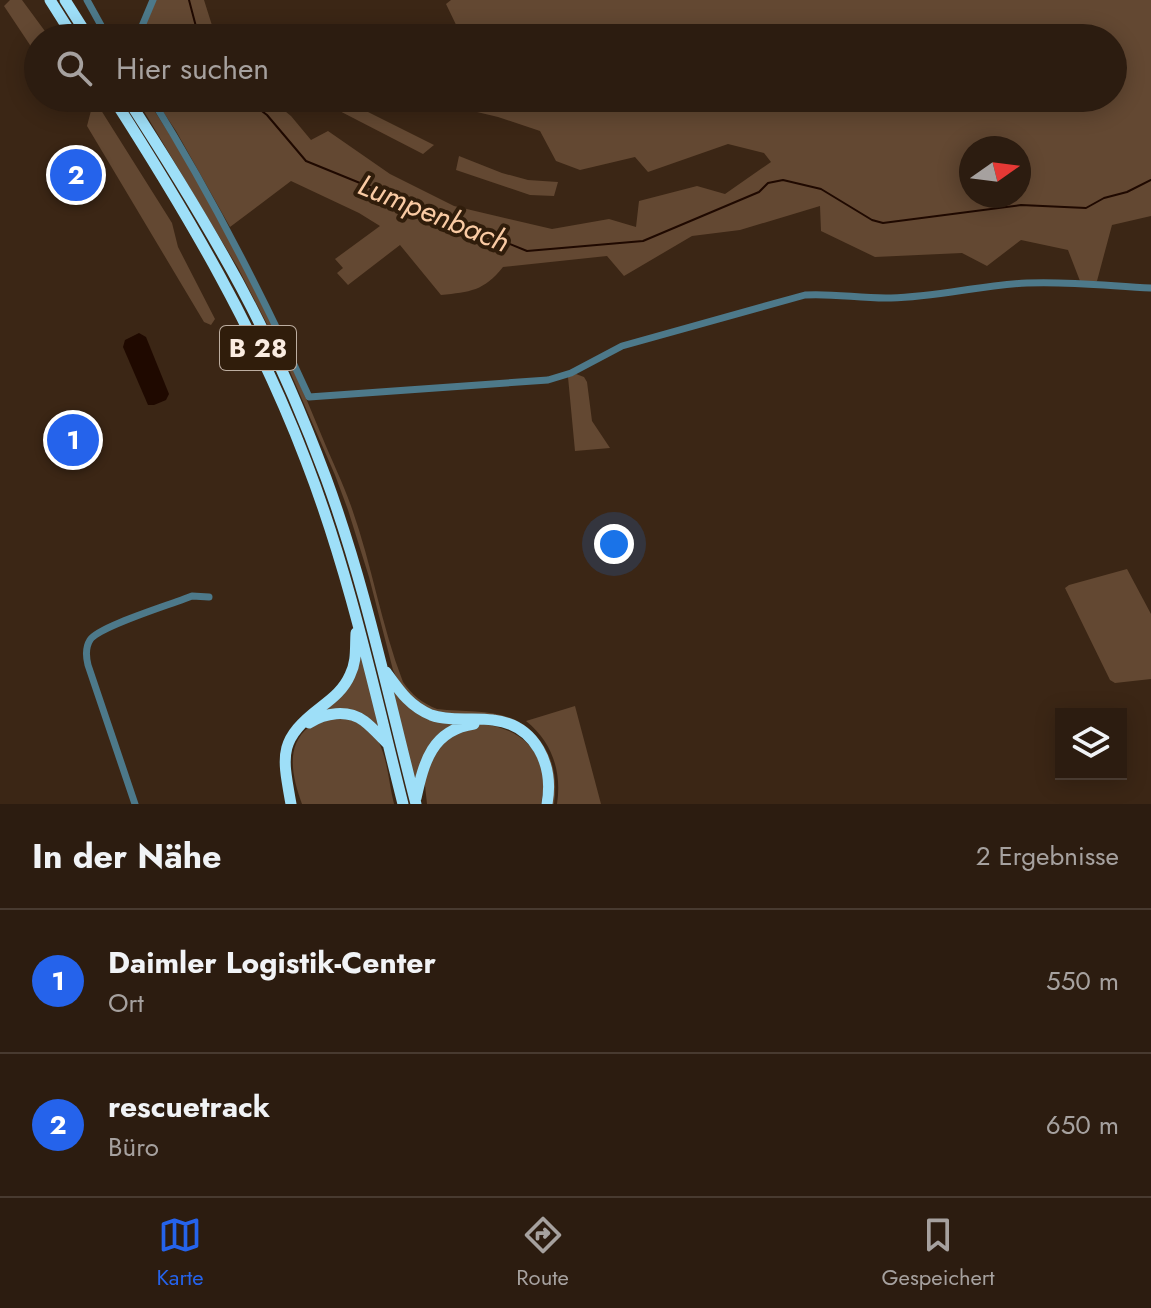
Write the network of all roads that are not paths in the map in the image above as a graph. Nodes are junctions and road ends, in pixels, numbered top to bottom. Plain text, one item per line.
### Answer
1 (50, 0) edge
2 (65, 0) edge
3 (87, 0) edge
4 (153, 0) edge
5 (65, 24) edge
6 (80, 24) edge
7 (100, 24) edge
8 (143, 24) edge
9 (122, 112) edge
10 (136, 112) edge
11 (159, 112) edge
12 (1151, 288) edge
13 (209, 597) dead end
14 (357, 620) junction
15 (382, 665) junction
16 (388, 745) junction
17 (410, 803) edge
18 (135, 804) edge
19 (291, 804) edge
20 (298, 804) edge
21 (545, 804) edge

1 - 5 highway
2 - 6 highway
3 - 7 street
4 - 8 street
9 - 14 highway, B 28
10 - 15 highway, B 28
11 - 12 street
13 - 18 street
14 - 16 highway, B 28
14 - 19 highway
15 - 17 highway, B 28
15 - 21 highway
16 - 17 highway, B 28
16 - 20 highway
17 - 21 highway

